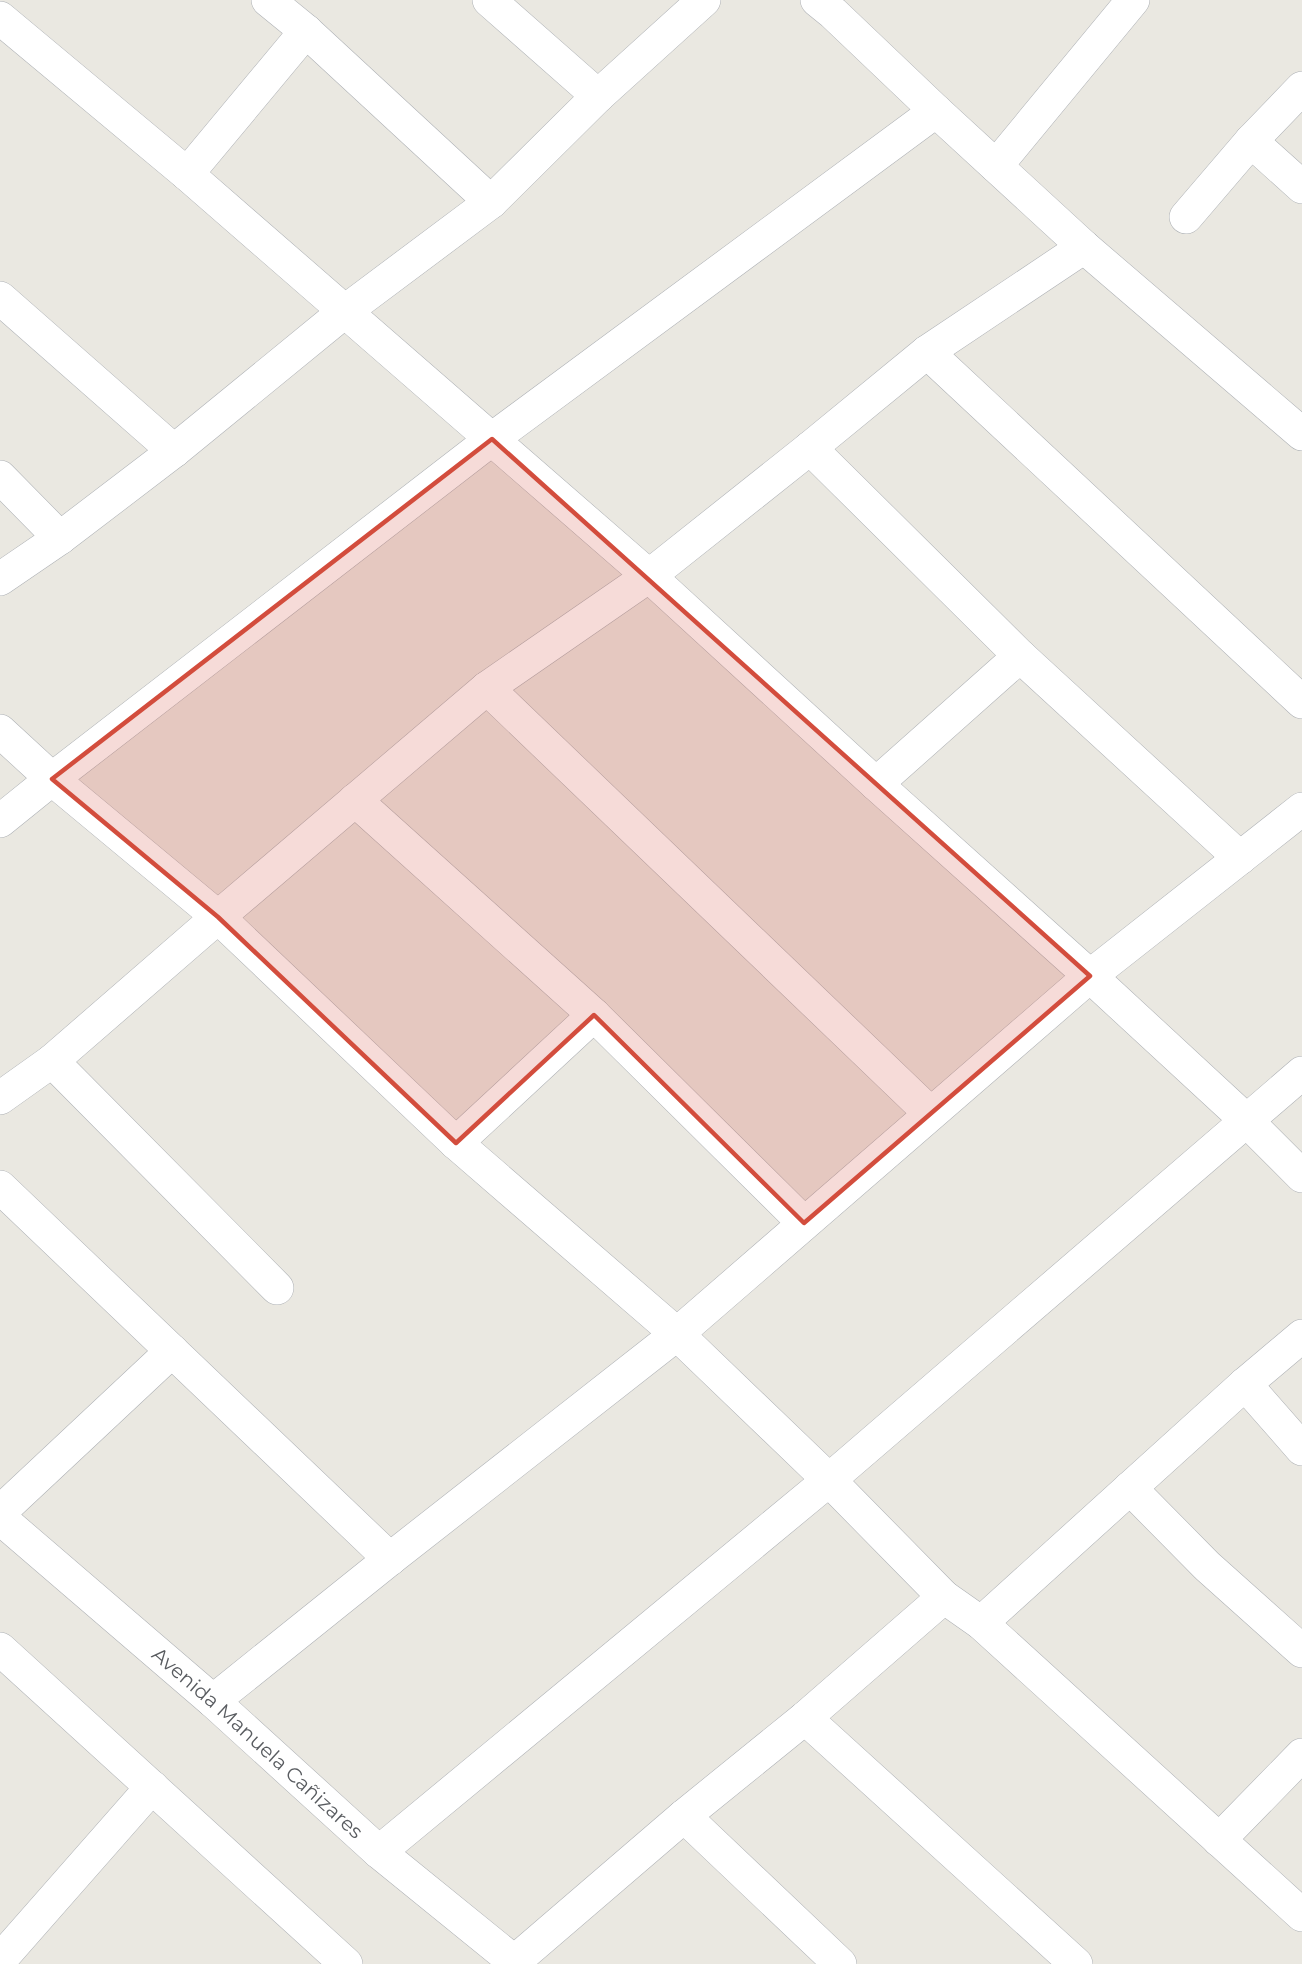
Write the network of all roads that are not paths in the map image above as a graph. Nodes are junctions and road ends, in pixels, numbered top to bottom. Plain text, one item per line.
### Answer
1 (268, 0) edge
2 (489, 0) edge
3 (704, 0) edge
4 (1133, 0) edge
5 (832, 4) edge
6 (0, 18) edge
7 (306, 31) junction
8 (1302, 88) edge
9 (598, 96) junction
10 (936, 111) junction
11 (1251, 141) junction
12 (996, 166) junction
13 (187, 174) junction
14 (1302, 187) edge
15 (491, 202) junction
16 (1186, 217) dead end
17 (1084, 247) junction
18 (0, 298) edge
19 (344, 312) junction
20 (927, 352) junction
21 (1302, 434) edge
22 (492, 439) junction
23 (810, 448) junction
24 (174, 451) junction
25 (0, 477) edge
26 (60, 538) junction
27 (649, 576) junction
28 (0, 579) edge
29 (1020, 656) junction
30 (487, 688) junction
31 (1302, 702) edge
32 (0, 731) edge
33 (52, 779) junction
34 (876, 784) junction
35 (355, 800) junction
36 (1302, 809) edge
37 (0, 821) edge
38 (1240, 858) junction
39 (218, 916) junction
40 (1090, 976) junction
41 (594, 1015) junction
42 (52, 1061) junction
43 (1302, 1073) edge
44 (0, 1098) edge
45 (930, 1113) junction
46 (1247, 1121) junction
47 (456, 1143) junction
48 (1302, 1176) edge
49 (0, 1187) edge
50 (804, 1223) junction
51 (277, 1288) dead end
52 (677, 1334) junction
53 (1302, 1336) edge
54 (172, 1351) junction
55 (1245, 1384) junction
56 (1302, 1449) edge
57 (829, 1480) junction
58 (1130, 1488) junction
59 (0, 1512) edge
60 (0, 1518) edge
61 (390, 1559) junction
62 (944, 1597) junction
63 (981, 1623) junction
64 (0, 1649) edge
65 (1302, 1651) edge
66 (213, 1701) junction
67 (805, 1718) junction
68 (1302, 1755) edge
69 (152, 1787) junction
70 (684, 1816) junction
71 (1220, 1840) junction
72 (379, 1852) junction
73 (1302, 1915) edge
74 (0, 1960) edge
75 (515, 1963) edge
76 (346, 1964) edge
77 (840, 1964) edge
78 (1076, 1964) edge

1 - 7 street
2 - 9 street
3 - 9 street
4 - 12 street
5 - 10 street
6 - 13 street
7 - 13 street
7 - 15 street
8 - 11 street
9 - 15 street
10 - 12 street
10 - 22 street
11 - 14 street
11 - 16 street
12 - 17 street
13 - 19 street
15 - 19 street
17 - 20 street
17 - 21 street
18 - 24 street
19 - 22 street
19 - 24 street
20 - 23 street
20 - 31 street
22 - 27 street
22 - 33 street
23 - 27 street
23 - 29 street
24 - 26 street
25 - 26 street
26 - 28 street
27 - 30 street
27 - 34 street
29 - 34 street
29 - 38 street
30 - 35 street
30 - 45 street
32 - 33 street
33 - 37 street
33 - 39 street
34 - 40 street
35 - 39 street
35 - 41 street
36 - 38 street
38 - 40 street
39 - 42 street
39 - 47 street
40 - 45 street
40 - 46 street
41 - 47 street
41 - 50 street
42 - 44 street
42 - 51 street
43 - 46 street
45 - 50 street
46 - 48 street
46 - 57 street
47 - 52 street
49 - 54 street
50 - 52 street
52 - 57 street
52 - 61 street
53 - 55 street
54 - 59 street
54 - 61 street
55 - 56 street
55 - 58 street
57 - 62 street
57 - 72 street
58 - 63 street
58 - 65 street
60 - 66 street, Avenida Manuela Cañizares
61 - 66 street
62 - 63 street
62 - 67 street
63 - 71 street
64 - 69 street
66 - 72 street, Avenida Manuela Cañizares
67 - 70 street
67 - 78 street
68 - 71 street
69 - 74 street
69 - 76 street
70 - 75 street
70 - 77 street
71 - 73 street
72 - 75 street, Avenida Manuela Cañizares

